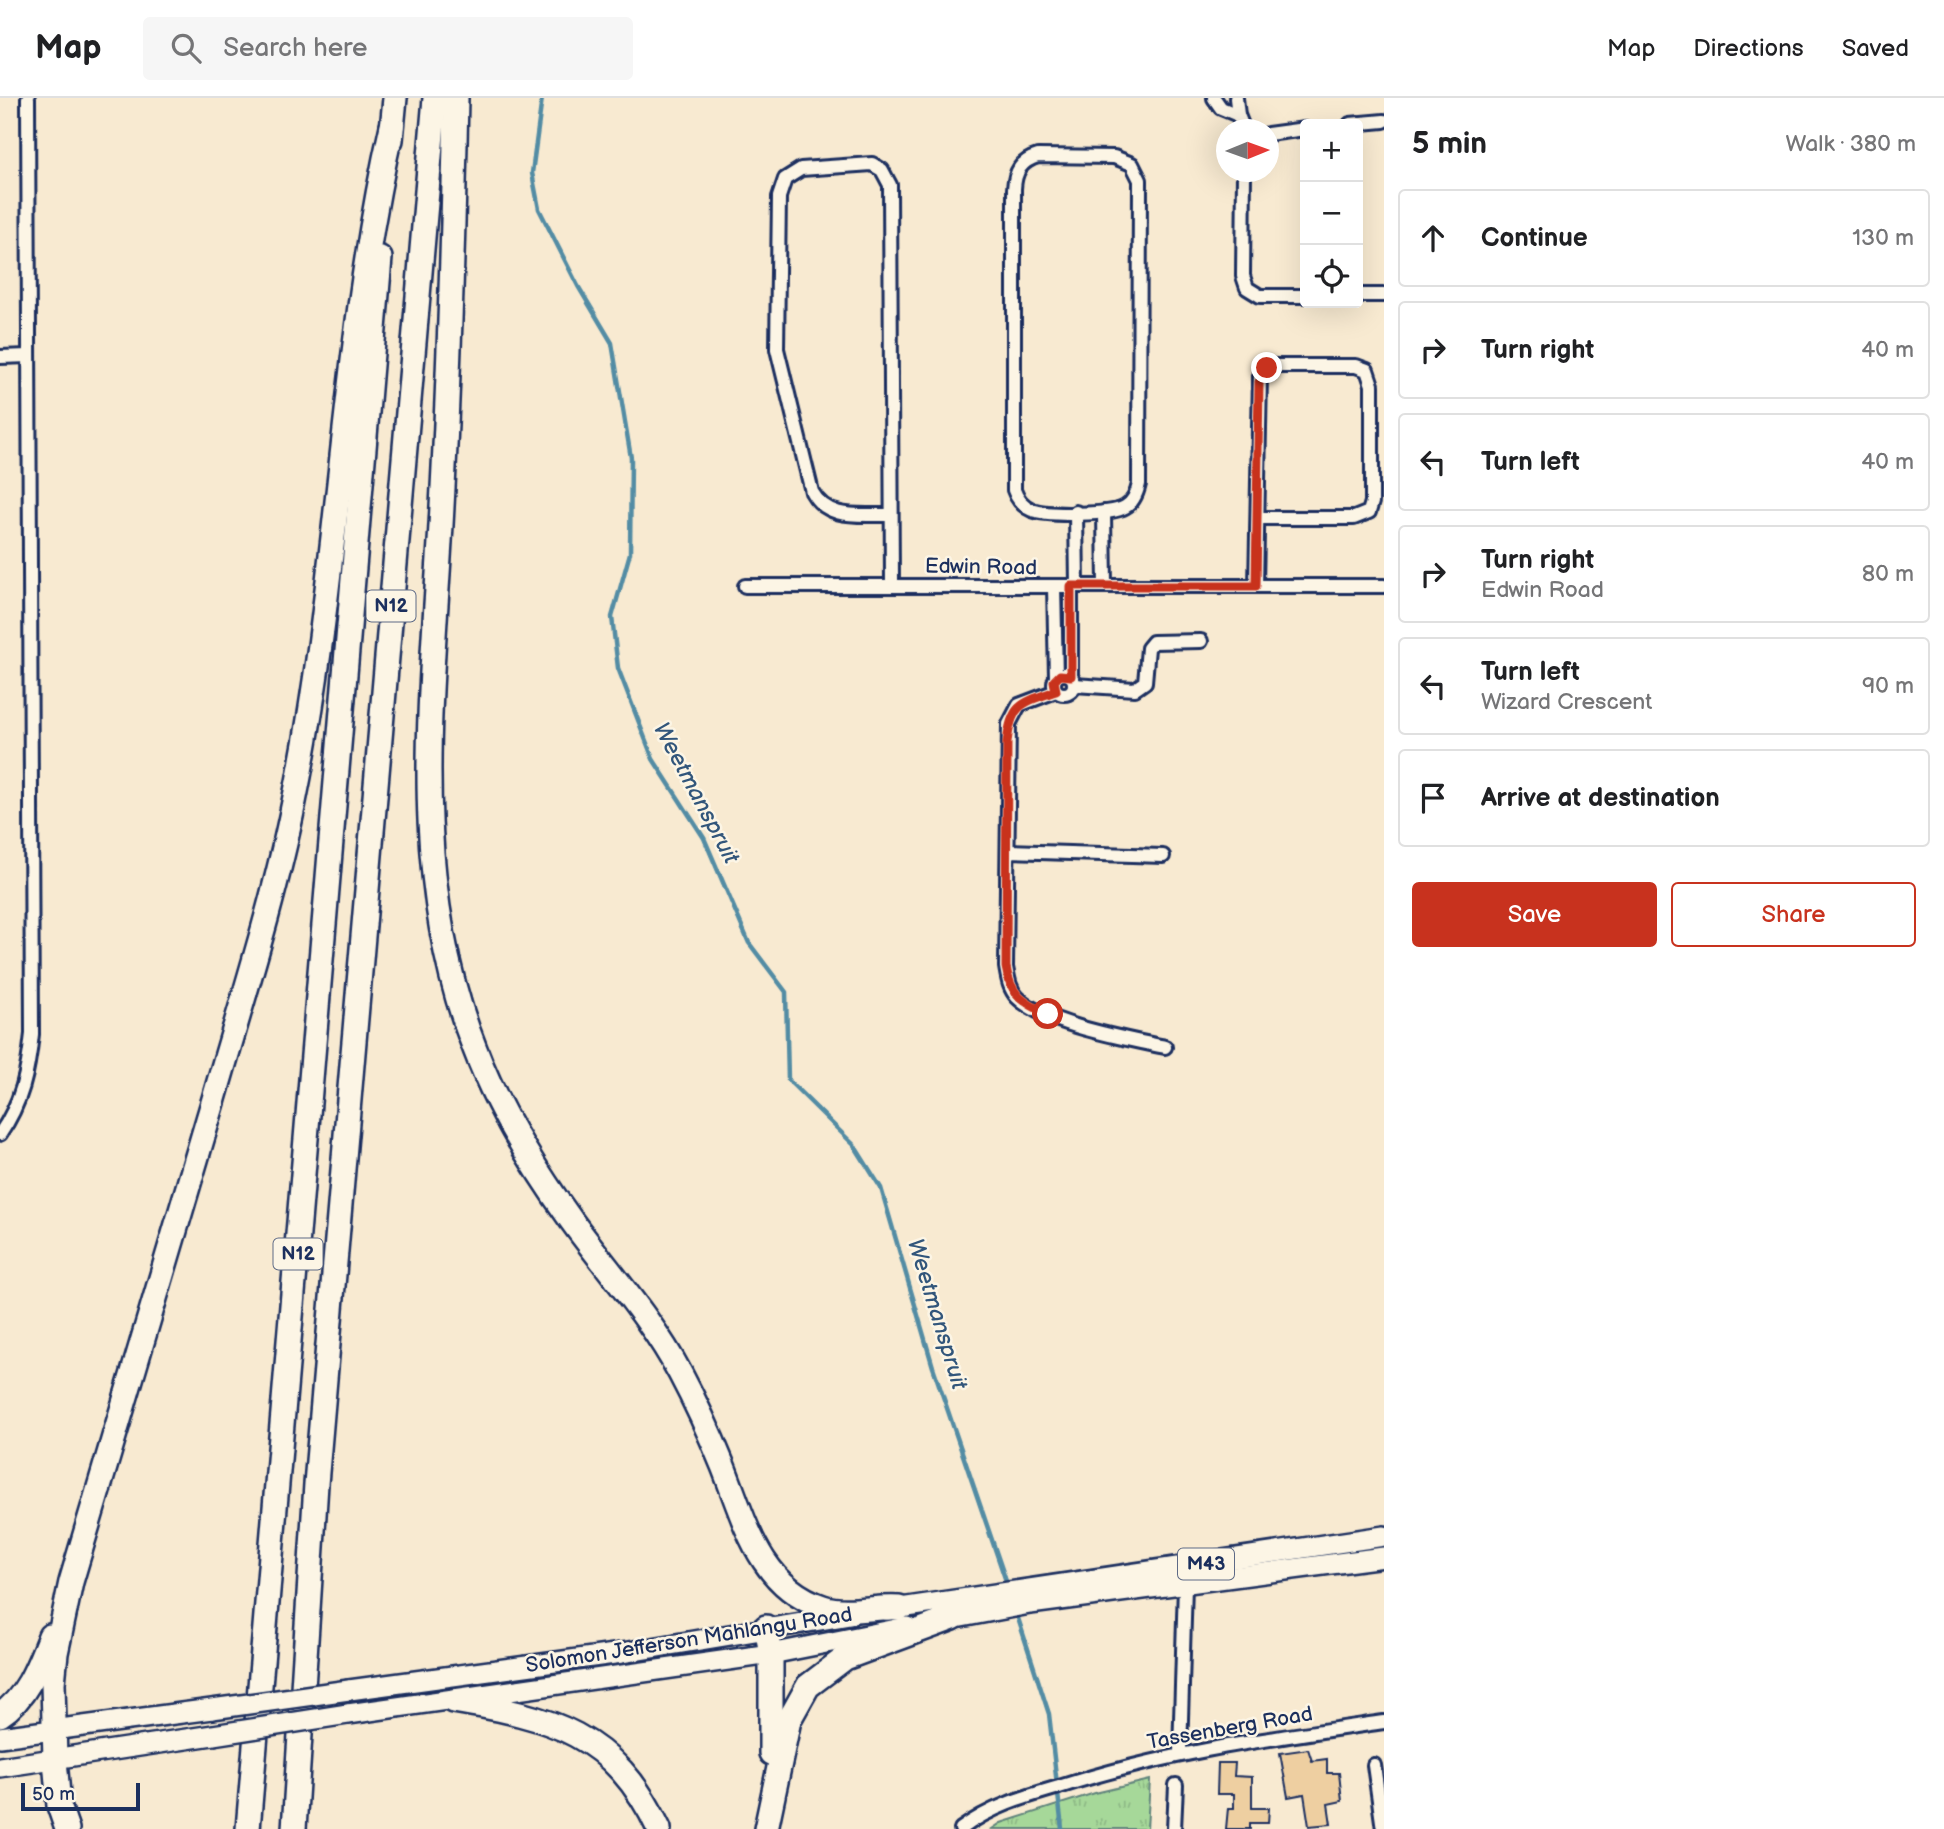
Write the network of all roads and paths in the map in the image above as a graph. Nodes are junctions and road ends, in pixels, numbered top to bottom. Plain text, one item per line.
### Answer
1 (28, 98) edge
2 (395, 98) edge
3 (435, 98) edge
4 (457, 98) edge
5 (1214, 98) edge
6 (1236, 98) edge
7 (1238, 115) junction
8 (1240, 119) edge
9 (1384, 121) edge
10 (1363, 123) edge
11 (393, 126) junction
12 (1300, 130) edge
13 (1279, 133) edge
14 (1244, 182) edge
15 (1363, 295) edge
16 (1384, 295) edge
17 (1300, 296) edge
18 (29, 356) junction
19 (0, 357) edge
20 (1076, 512) junction
21 (1104, 512) junction
22 (889, 514) junction
23 (1259, 518) junction
24 (892, 585) junction
25 (746, 586) dead end
26 (1074, 586) junction
27 (1105, 586) junction
28 (1256, 586) junction
29 (1384, 586) edge
30 (1054, 587) junction
31 (1201, 640) dead end
32 (1073, 681) junction
33 (1056, 684) junction
34 (1008, 851) junction
35 (1163, 856) dead end
36 (1165, 1046) dead end
37 (0, 1134) edge
38 (316, 1484) junction
39 (1384, 1536) edge
40 (1384, 1557) edge
41 (71, 1582) junction
42 (1185, 1585) junction
43 (1029, 1597) junction
44 (899, 1608) junction
45 (960, 1611) junction
46 (765, 1628) junction
47 (771, 1654) junction
48 (453, 1702) junction
49 (0, 1715) edge
50 (1384, 1722) edge
51 (55, 1730) junction
52 (0, 1737) edge
53 (1180, 1753) junction
54 (54, 1760) junction
55 (1374, 1765) dead end
56 (0, 1767) edge
57 (1176, 1785) dead end
58 (67, 1829) edge
59 (248, 1829) edge
60 (294, 1829) edge
61 (303, 1829) edge
62 (659, 1829) edge
63 (765, 1829) edge
64 (961, 1829) edge
65 (1174, 1829) edge
66 (1383, 1829) edge

1 - 18 street
2 - 11 highway, N12
3 - 38 highway, N12
4 - 44 highway
5 - 7 street
6 - 7 street
7 - 8 street
9 - 10 street
11 - 41 highway
11 - 59 highway, N12
12 - 13 street
14 - 17 street
15 - 16 street
18 - 19 street
18 - 37 street
20 - 21 street
20 - 21 street
20 - 26 street
21 - 27 street
22 - 22 street
22 - 24 street
23 - 23 street
23 - 28 street
24 - 25 street, Edwin Road
24 - 30 street, Edwin Road
26 - 27 street, Edwin Road
26 - 30 street, Edwin Road
26 - 32 street
27 - 28 street, Edwin Road
28 - 29 street, Edwin Road
30 - 33 street
31 - 32 street
32 - 33 street
32 - 33 street
33 - 34 street
34 - 35 street
34 - 36 street
38 - 60 highway, N12
38 - 61 highway
39 - 43 main road, Solomon Jefferson Mahlangu Road / M43
40 - 42 main road, Solomon Jefferson Mahlangu Road / M43
41 - 49 highway
41 - 51 highway
42 - 43 main road, Solomon Jefferson Mahlangu Road / M43
42 - 53 street
43 - 45 main road, Solomon Jefferson Mahlangu Road
44 - 45 main road, Solomon Jefferson Mahlangu Road
44 - 46 main road, Solomon Jefferson Mahlangu Road
45 - 47 main road, Solomon Jefferson Mahlangu Road
45 - 63 highway
46 - 47 highway
46 - 51 main road, Solomon Jefferson Mahlangu Road, bridge
47 - 48 main road, Solomon Jefferson Mahlangu Road
47 - 63 highway
48 - 54 main road, Solomon Jefferson Mahlangu Road, bridge
48 - 62 highway
50 - 53 street, Tassenberg Road
51 - 52 main road, Solomon Jefferson Mahlangu Road
51 - 54 highway
53 - 64 street, Tassenberg Road
54 - 56 main road, Solomon Jefferson Mahlangu Road
54 - 58 highway
55 - 66 street
57 - 65 street

